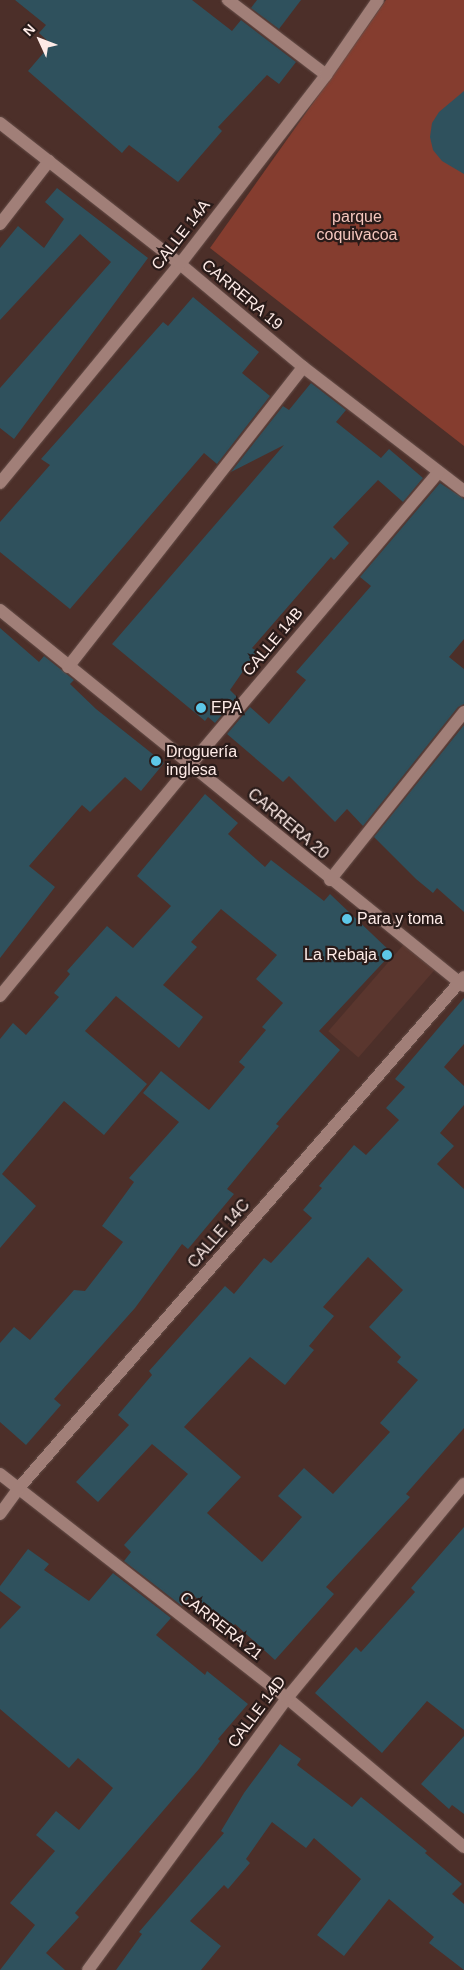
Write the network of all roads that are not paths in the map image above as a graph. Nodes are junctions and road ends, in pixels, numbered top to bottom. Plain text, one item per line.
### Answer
1 (228, 0) edge
2 (378, 0) edge
3 (326, 75) junction
4 (0, 123) edge
5 (49, 160) junction
6 (0, 224) edge
7 (180, 264) junction
8 (303, 367) junction
9 (439, 472) junction
10 (0, 483) edge
11 (464, 491) edge
12 (0, 610) edge
13 (68, 667) junction
14 (464, 712) edge
15 (191, 764) junction
16 (330, 880) junction
17 (463, 982) edge
18 (0, 996) edge
19 (0, 1474) edge
20 (464, 1484) edge
21 (18, 1488) junction
22 (0, 1514) edge
23 (287, 1698) junction
24 (464, 1847) edge
25 (88, 1970) edge

1 - 3 street
2 - 3 street, CALLE 14A
3 - 7 street, CALLE 14A
4 - 5 street, CARRERA 19
5 - 6 street
5 - 7 street, CARRERA 19
7 - 8 street, CARRERA 19
7 - 10 street, CALLE 14A
8 - 9 street, CARRERA 19
8 - 13 street
9 - 11 street, CARRERA 19
9 - 15 street, CALLE 14B
12 - 13 street, CARRERA 20
13 - 15 street, CARRERA 20
14 - 16 street
15 - 16 street, CARRERA 20
15 - 18 street, CALLE 14B
16 - 17 street, CARRERA 20
17 - 21 street, CALLE 14C
19 - 21 street, CARRERA 21
20 - 23 street, CALLE 14D
21 - 22 street, CALLE 14C
21 - 23 street, CARRERA 21
23 - 24 street, CARRERA 21
23 - 25 street, CALLE 14D

